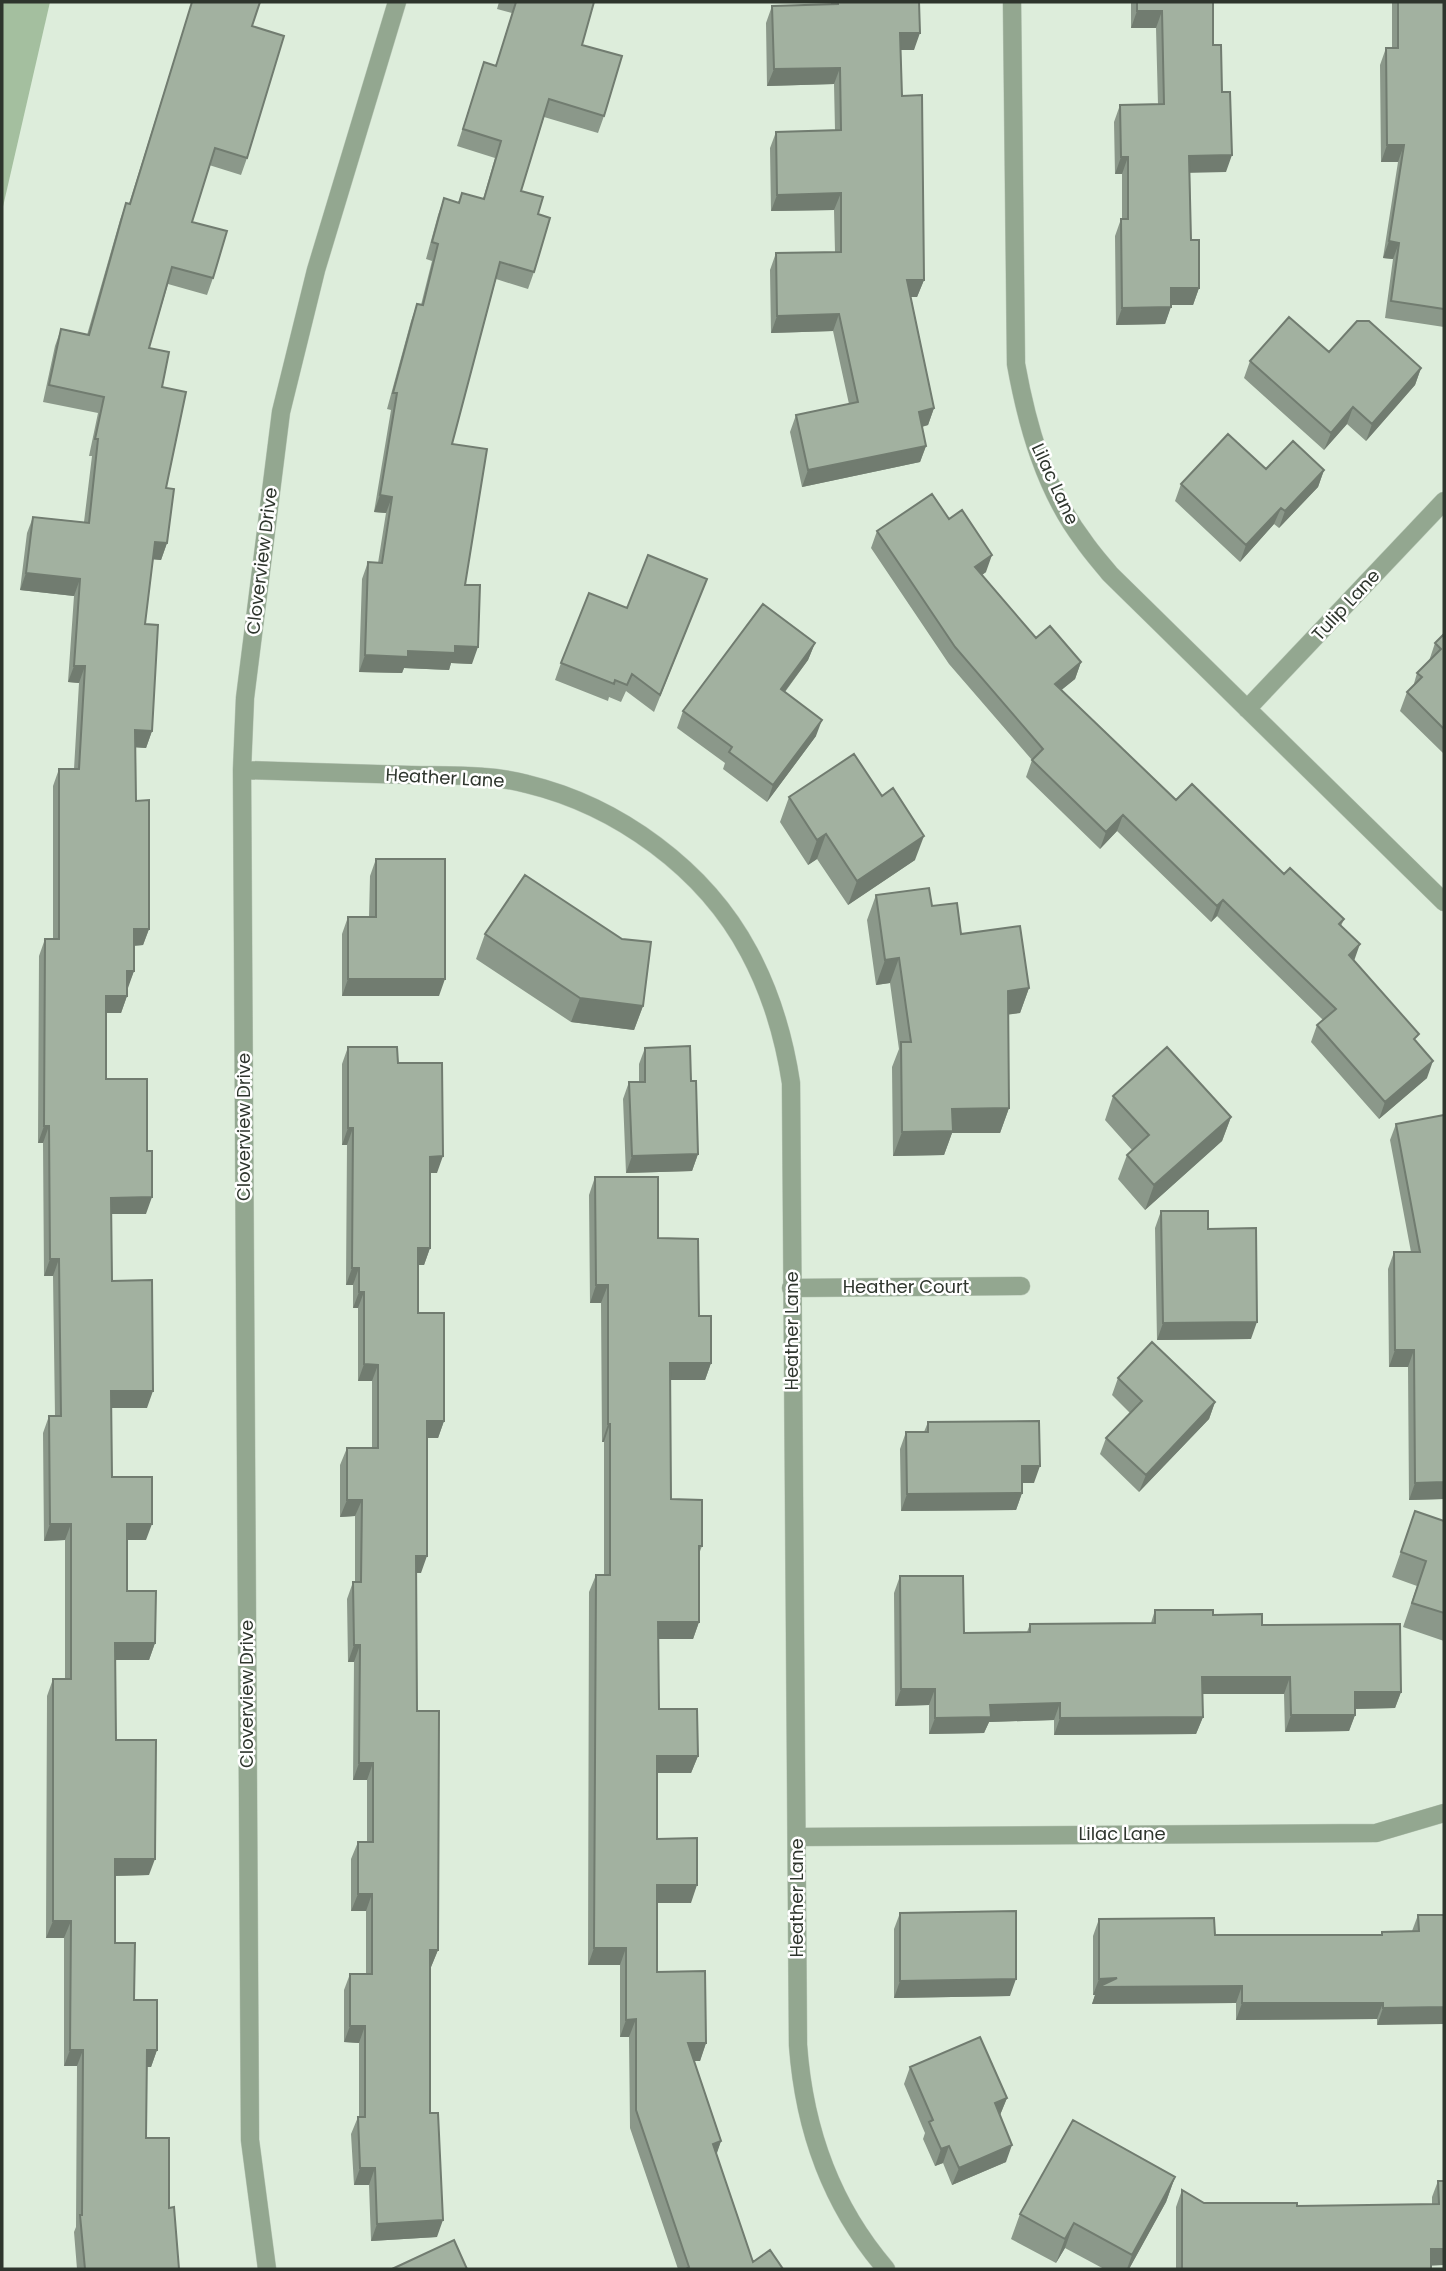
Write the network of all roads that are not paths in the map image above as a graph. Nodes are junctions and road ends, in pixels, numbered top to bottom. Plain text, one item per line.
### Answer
1 (397, 2) edge
2 (1012, 2) edge
3 (1444, 501) edge
4 (1247, 709) junction
5 (242, 770) junction
6 (1444, 902) edge
7 (1021, 1286) dead end
8 (791, 1288) junction
9 (1444, 1813) edge
10 (797, 1837) junction
11 (267, 2269) edge
12 (886, 2269) edge

1 - 5 street, Cloverview Drive
2 - 4 street, Lilac Lane
3 - 4 street, Tulip Lane
4 - 6 street, Lilac Lane
5 - 8 street, Heather Lane
5 - 11 street, Cloverview Drive
7 - 8 street, Heather Court
8 - 10 street, Heather Lane
9 - 10 street, Lilac Lane
10 - 12 street, Heather Lane

